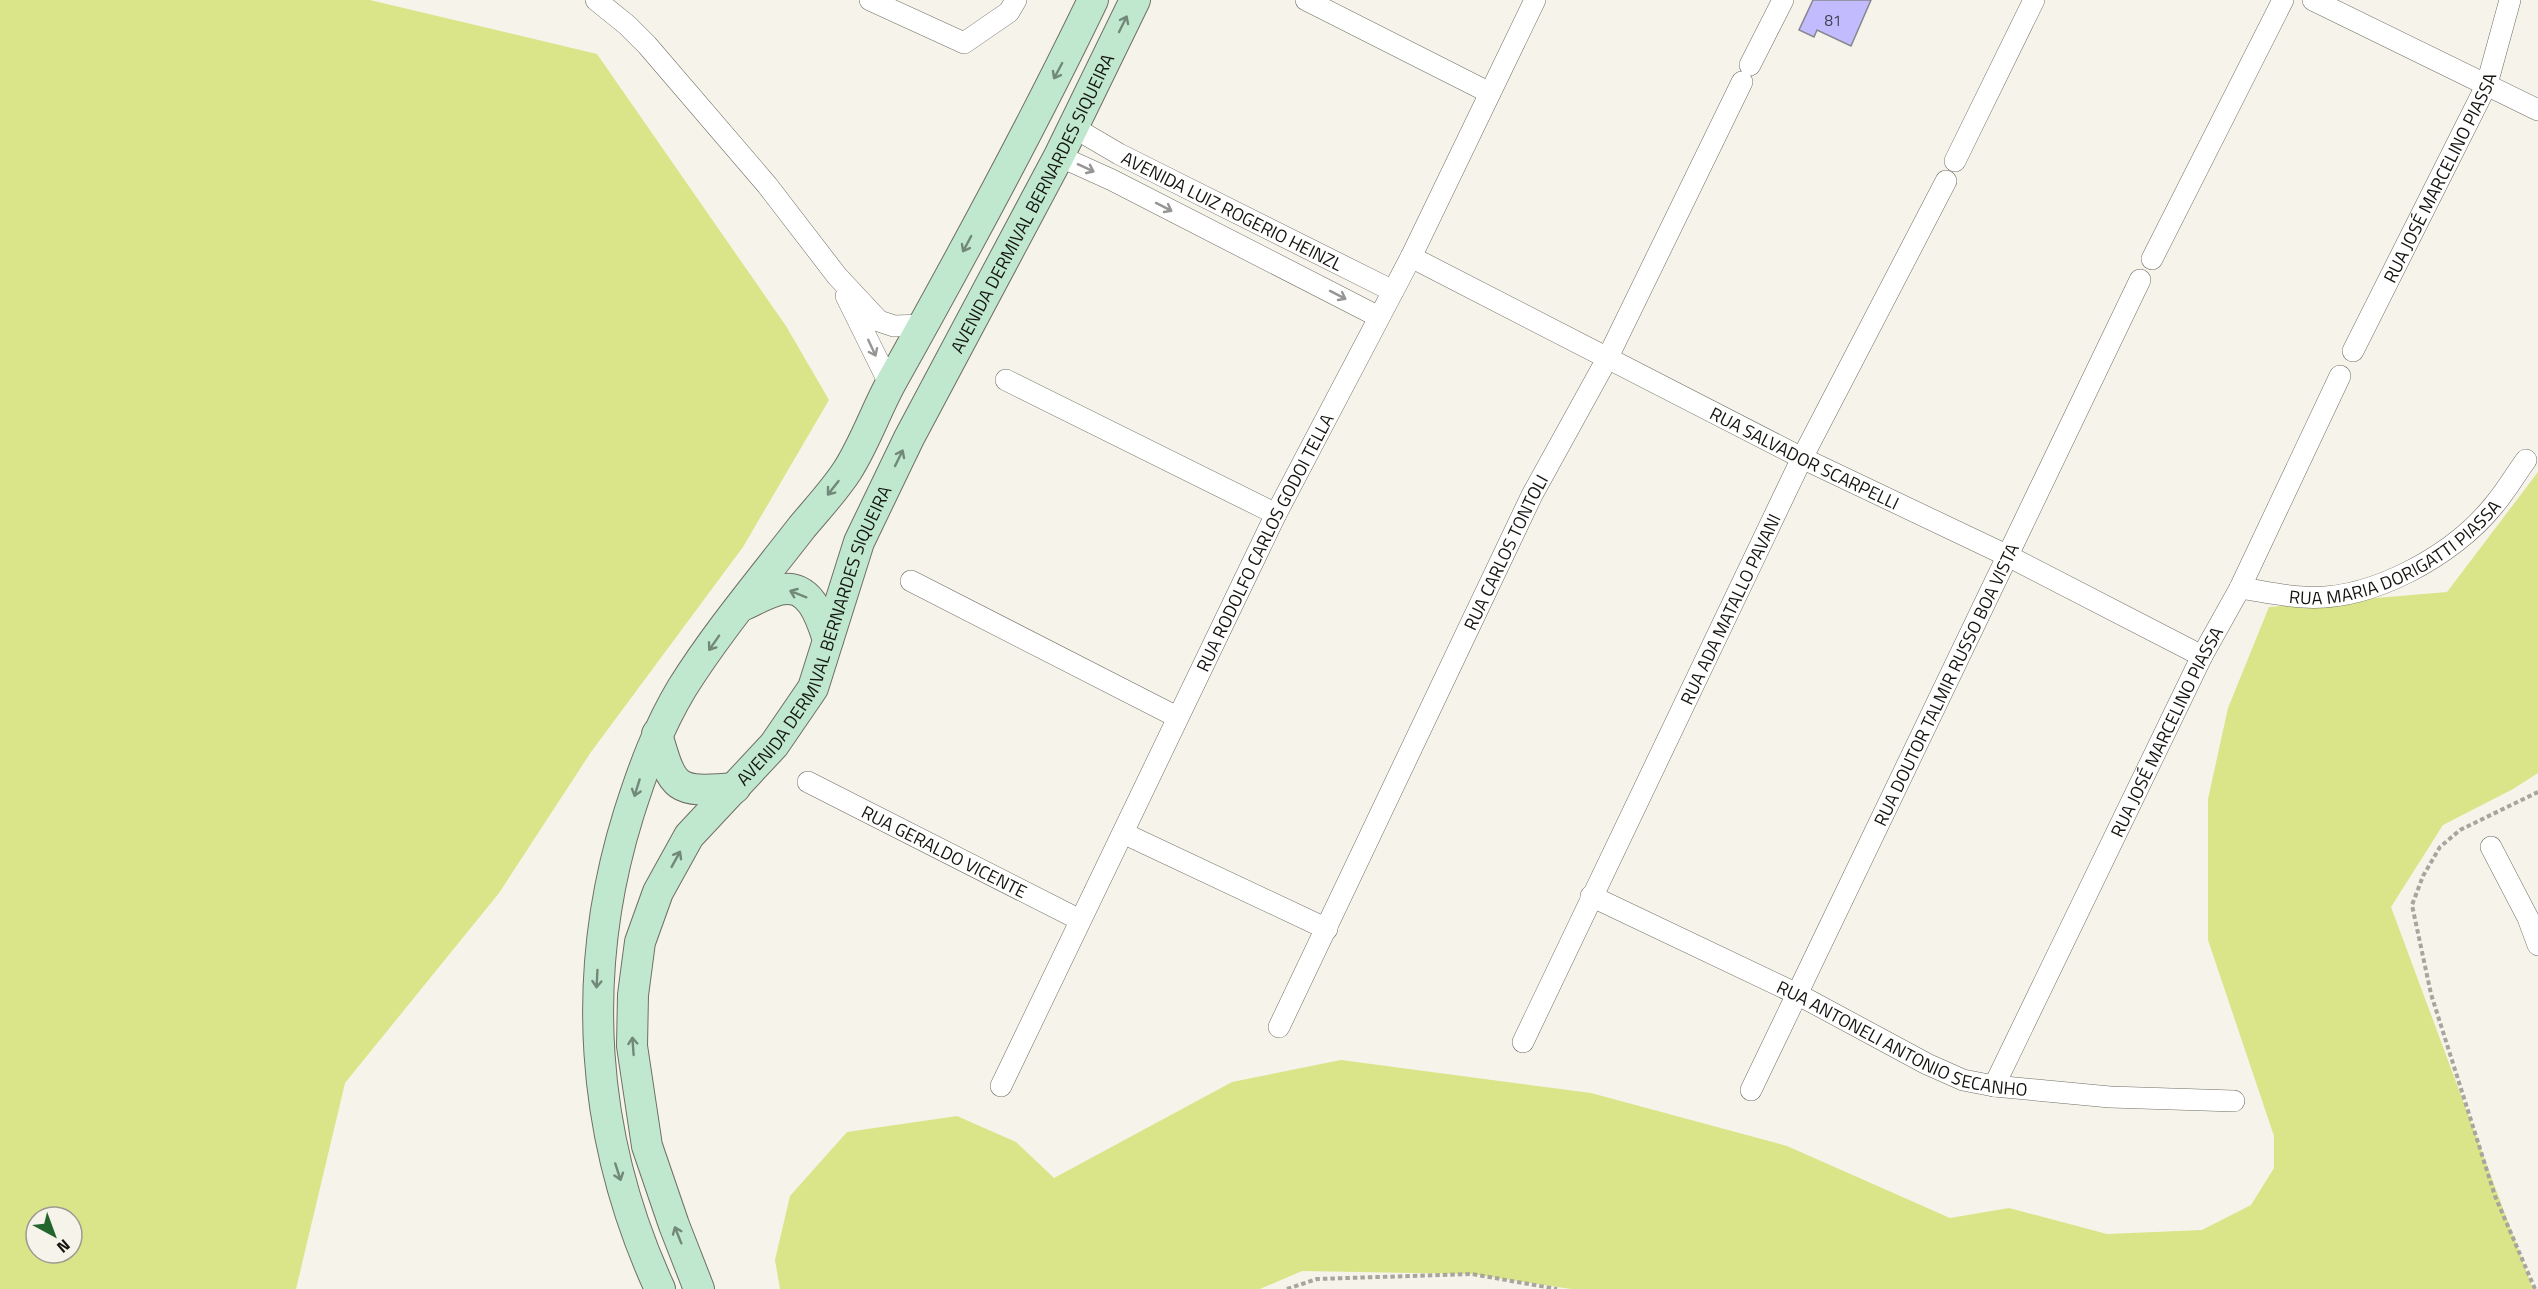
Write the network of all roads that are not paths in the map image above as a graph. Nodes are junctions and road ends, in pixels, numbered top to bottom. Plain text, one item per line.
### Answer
1 (596, 0) edge
2 (618, 0) edge
3 (870, 0) edge
4 (1016, 0) edge
5 (1093, 0) edge
6 (1135, 0) edge
7 (1306, 0) edge
8 (1535, 0) edge
9 (1783, 0) edge
10 (2034, 0) edge
11 (2283, 0) edge
12 (2313, 0) edge
13 (2510, 0) edge
14 (627, 25) junction
15 (2487, 84) junction
16 (1490, 93) junction
17 (2538, 110) edge
18 (1073, 127) junction
19 (1059, 156) junction
20 (1955, 161) dead end
21 (1946, 181) dead end
22 (1411, 256) junction
23 (2152, 259) dead end
24 (837, 276) junction
25 (2140, 280) dead end
26 (1393, 291) junction
27 (1379, 316) junction
28 (925, 325) junction
29 (2353, 351) dead end
30 (1607, 359) junction
31 (2340, 376) dead end
32 (1006, 380) dead end
33 (890, 385) junction
34 (1802, 458) junction
35 (2526, 460) dead end
36 (1276, 514) junction
37 (2008, 556) junction
38 (911, 581) dead end
39 (2240, 588) junction
40 (740, 606) junction
41 (828, 640) junction
42 (2202, 656) junction
43 (1177, 717) junction
44 (657, 734) junction
45 (808, 782) dead end
46 (735, 788) junction
47 (1123, 834) junction
48 (2491, 847) dead end
49 (1591, 896) junction
50 (2533, 916) edge
51 (1080, 920) junction
52 (1327, 929) junction
53 (2538, 945) edge
54 (1797, 994) junction
55 (1279, 1027) dead end
56 (1523, 1042) dead end
57 (1001, 1086) dead end
58 (1994, 1086) junction
59 (1751, 1090) dead end
60 (2234, 1101) dead end
61 (660, 1289) edge
62 (699, 1289) edge

1 - 14 street
2 - 14 street
3 - 4 street
5 -> 28 main road, AVENIDA DERMIVAL BERNARDES SIQUEIRA
18 -> 6 main road, AVENIDA DERMIVAL BERNARDES SIQUEIRA
7 - 16 street
8 - 16 street, RUA RODOLFO CARLOS GODOI TELLA
9 - 30 street, RUA CARLOS TONTOLI
10 - 20 street
11 - 23 street
12 - 15 street
13 - 15 street, RUA JOSÉ MARCELINO PIASSA
14 - 24 street
15 - 17 street
15 - 29 street, RUA JOSÉ MARCELINO PIASSA
16 - 22 street, RUA RODOLFO CARLOS GODOI TELLA
18 - 19 main road, AVENIDA DERMIVAL BERNARDES SIQUEIRA
18 - 26 street, AVENIDA LUIZ ROGERIO HEINZL
19 -> 27 street, AVENIDA LUIZ ROGERIO HEINZL
41 -> 19 main road, AVENIDA DERMIVAL BERNARDES SIQUEIRA
21 - 34 street, RUA ADA MATALLO PAVANI
22 - 26 street, RUA RODOLFO CARLOS GODOI TELLA
22 - 30 street, RUA SALVADOR SCARPELLI
24 - 28 street
24 -> 33 street
25 - 37 street, RUA DOUTOR TALMIR RUSSO BOA VISTA
26 - 27 street, RUA RODOLFO CARLOS GODOI TELLA
27 - 36 street, RUA RODOLFO CARLOS GODOI TELLA
28 - 33 main road, AVENIDA DERMIVAL BERNARDES SIQUEIRA
30 - 34 street, RUA SALVADOR SCARPELLI
30 - 52 street, RUA CARLOS TONTOLI
31 - 39 street, RUA JOSÉ MARCELINO PIASSA
32 - 36 street
33 -> 40 main road, AVENIDA DERMIVAL BERNARDES SIQUEIRA
34 - 37 street, RUA SALVADOR SCARPELLI
34 - 49 street, RUA ADA MATALLO PAVANI
35 - 39 street, RUA MARIA DORIGATTI PIASSA
36 - 43 street, RUA RODOLFO CARLOS GODOI TELLA
37 - 42 street, RUA SALVADOR SCARPELLI
37 - 54 street, RUA DOUTOR TALMIR RUSSO BOA VISTA
38 - 43 street
39 - 42 street, RUA JOSÉ MARCELINO PIASSA
41 -> 40 main road
40 -> 44 main road, AVENIDA DERMIVAL BERNARDES SIQUEIRA
41 - 46 main road, AVENIDA DERMIVAL BERNARDES SIQUEIRA
42 - 58 street, RUA JOSÉ MARCELINO PIASSA
43 - 47 street, RUA RODOLFO CARLOS GODOI TELLA
44 - 46 main road
44 -> 61 main road, AVENIDA DERMIVAL BERNARDES SIQUEIRA
45 - 51 street, RUA GERALDO VICENTE
62 -> 46 main road, AVENIDA DERMIVAL BERNARDES SIQUEIRA
47 - 51 street, RUA RODOLFO CARLOS GODOI TELLA
47 - 52 street
48 - 50 street
49 - 54 street, RUA ANTONELI ANTONIO SECANHO
49 - 56 street, RUA ADA MATALLO PAVANI
50 - 53 street
51 - 57 street, RUA RODOLFO CARLOS GODOI TELLA
52 - 55 street, RUA CARLOS TONTOLI
54 - 58 street, RUA ANTONELI ANTONIO SECANHO
54 - 59 street, RUA DOUTOR TALMIR RUSSO BOA VISTA
58 - 60 street, RUA ANTONELI ANTONIO SECANHO

